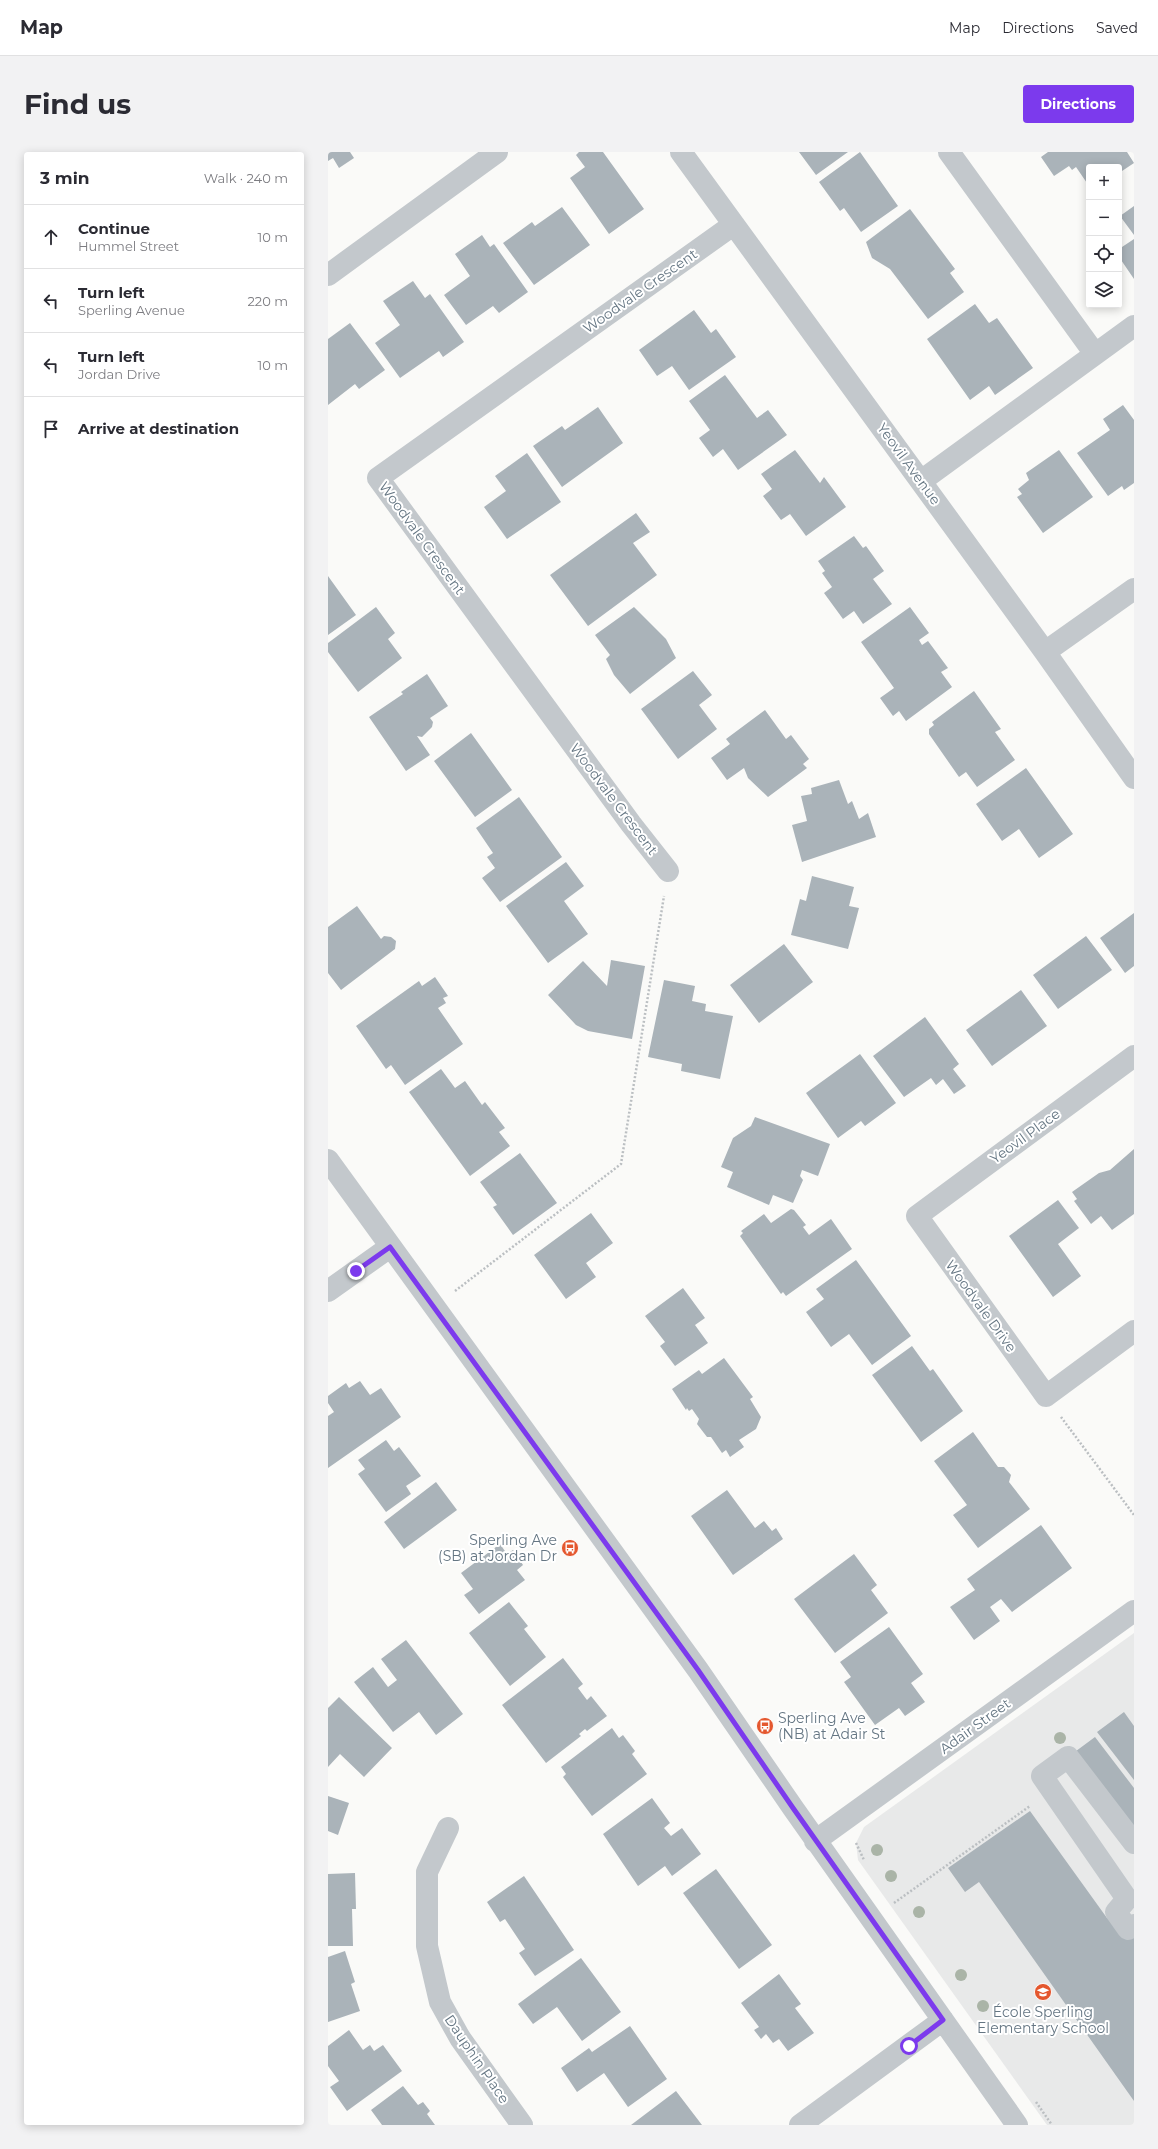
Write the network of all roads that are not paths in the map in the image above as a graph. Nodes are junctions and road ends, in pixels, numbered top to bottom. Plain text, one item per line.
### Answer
1 (497, 152) edge
2 (681, 152) edge
3 (949, 152) edge
4 (734, 225) junction
5 (328, 275) edge
6 (1134, 326) edge
7 (1095, 354) junction
8 (921, 481) junction
9 (1134, 590) edge
10 (1045, 652) junction
11 (1134, 778) edge
12 (668, 871) road end
13 (1134, 1056) edge
14 (328, 1160) edge
15 (916, 1216) joint
16 (390, 1247) junction
17 (328, 1291) edge
18 (1134, 1330) edge
19 (1134, 1611) edge
20 (448, 1828) dead end
21 (815, 1841) junction
22 (1134, 1843) edge
23 (1134, 1925) edge
24 (943, 2020) junction
25 (522, 2125) edge
26 (800, 2125) edge
27 (1017, 2125) edge

1 - 5 street
2 - 4 street, Yeovil Avenue
3 - 7 street
4 - 8 street, Yeovil Avenue
4 - 12 street, Woodvale Crescent
6 - 7 street
7 - 8 street
8 - 10 street, Yeovil Avenue
9 - 10 street
10 - 11 street, Yeovil Avenue
13 - 15 street, Yeovil Place
14 - 16 street
15 - 18 street, Woodvale Drive
16 - 17 street
16 - 21 street
19 - 21 street, Adair Street
20 - 25 street, Dauphin Place
21 - 24 street
22 - 23 street
24 - 26 street
24 - 27 street

